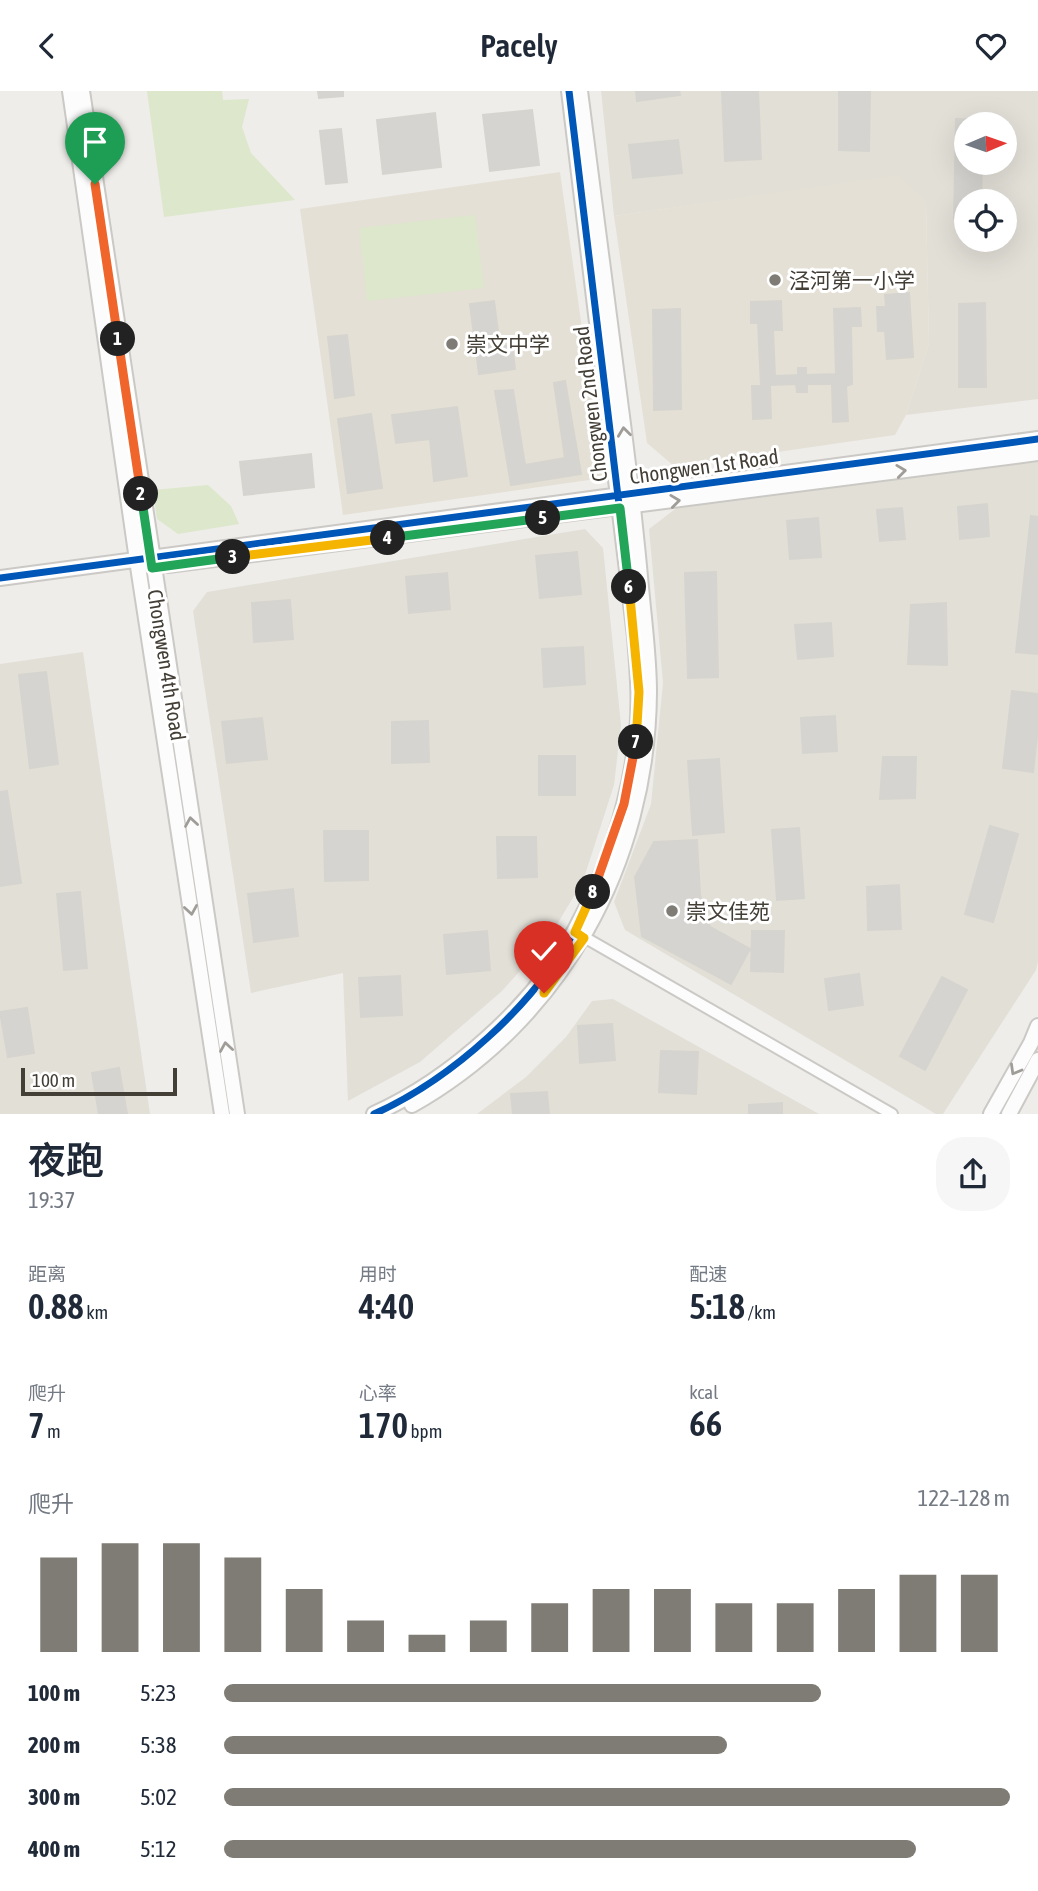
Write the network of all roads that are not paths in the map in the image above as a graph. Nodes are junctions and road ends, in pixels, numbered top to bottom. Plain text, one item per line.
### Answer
1 (70, 91) edge
2 (82, 91) edge
3 (569, 91) edge
4 (580, 91) edge
5 (1038, 439) edge
6 (1038, 453) edge
7 (626, 501) junction
8 (145, 564) junction
9 (0, 578) edge
10 (0, 588) edge
11 (579, 935) junction
12 (1038, 1025) edge
13 (1038, 1060) edge
14 (222, 1114) edge
15 (237, 1114) edge
16 (374, 1114) edge
17 (396, 1114) edge
18 (892, 1114) edge
19 (991, 1114) edge
20 (1009, 1114) edge

1 - 8 street, Chongwen 4th Road
2 - 8 street, Chongwen 4th Road
3 - 7 street, Chongwen 2nd Road
7 -> 4 street, Chongwen 2nd Road
5 - 7 street, Chongwen 1st Road
7 -> 6 street, Chongwen 1st Road
7 - 8 street, Chongwen 1st Road
7 - 11 street, Chongwen 2nd Road
8 - 9 street, Chongwen 1st Road
8 - 10 street, Chongwen 1st Road
8 -> 14 street, Chongwen 4th Road
15 -> 8 street, Chongwen 4th Road
11 - 16 street, Chongwen 2nd Road
11 - 17 street, Chongwen 2nd Road
11 - 18 street
12 -> 19 street
13 - 20 street

